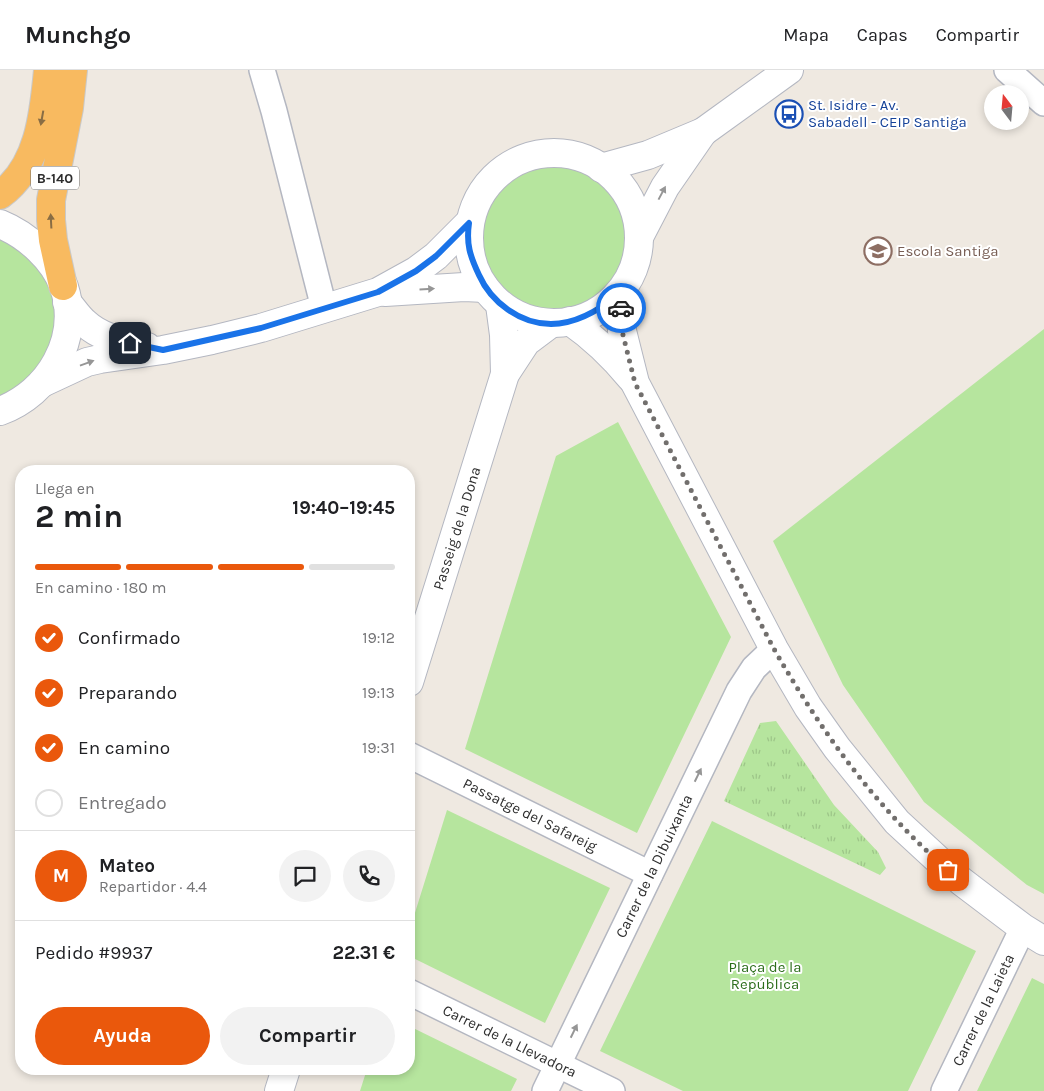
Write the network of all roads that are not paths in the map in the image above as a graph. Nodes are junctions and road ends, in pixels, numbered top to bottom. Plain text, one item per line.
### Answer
1 (48, 70) edge
2 (73, 70) edge
3 (262, 70) edge
4 (789, 70) edge
5 (1008, 70) edge
6 (1044, 103) edge
7 (703, 132) junction
8 (600, 168) junction
9 (0, 195) edge
10 (469, 223) junction
11 (0, 224) edge
12 (639, 236) junction
13 (378, 292) junction
14 (620, 293) junction
15 (65, 294) junction
16 (493, 297) junction
17 (324, 308) junction
18 (560, 322) junction
19 (163, 350) junction
20 (505, 374) junction
21 (42, 383) junction
22 (635, 383) junction
23 (0, 411) edge
24 (774, 649) junction
25 (415, 663) edge
26 (415, 758) edge
27 (650, 874) junction
28 (1033, 935) edge
29 (415, 995) edge
30 (558, 1065) junction
31 (284, 1075) edge
32 (299, 1075) edge
33 (279, 1091) edge
34 (296, 1091) edge
35 (545, 1091) edge
36 (612, 1091) edge
37 (944, 1091) edge

1 -> 9 highway
15 -> 2 highway, B-140
3 - 17 street
4 - 7 main road
5 - 6 street
7 - 8 main road
12 -> 7 main road
8 - 10 main road
8 - 12 main road
10 - 13 main road
10 - 16 main road
11 - 15 main road
12 - 14 main road
13 -> 16 main road
13 - 17 main road
14 - 18 main road
14 - 22 main road
15 - 19 main road
15 - 21 main road
16 - 18 main road
16 - 20 main road, Passeig de la Dona
17 - 19 main road
18 - 20 main road, Passeig de la Dona
18 - 22 main road
21 -> 19 main road
20 - 25 main road, Passeig de la Dona
21 - 23 main road
22 - 24 main road
27 -> 24 street, Carrer de la Dibuixanta
24 - 28 main road
26 - 27 street, Passatge del Safareig
30 -> 27 street, Carrer de la Dibuixanta
28 - 37 street, Carrer de la Laieta
29 - 30 street, Carrer de la Llevadora
30 - 35 street, Carrer de la Dibuixanta
30 - 36 street, Carrer de la Llevadora
31 - 33 main road
32 - 34 main road

